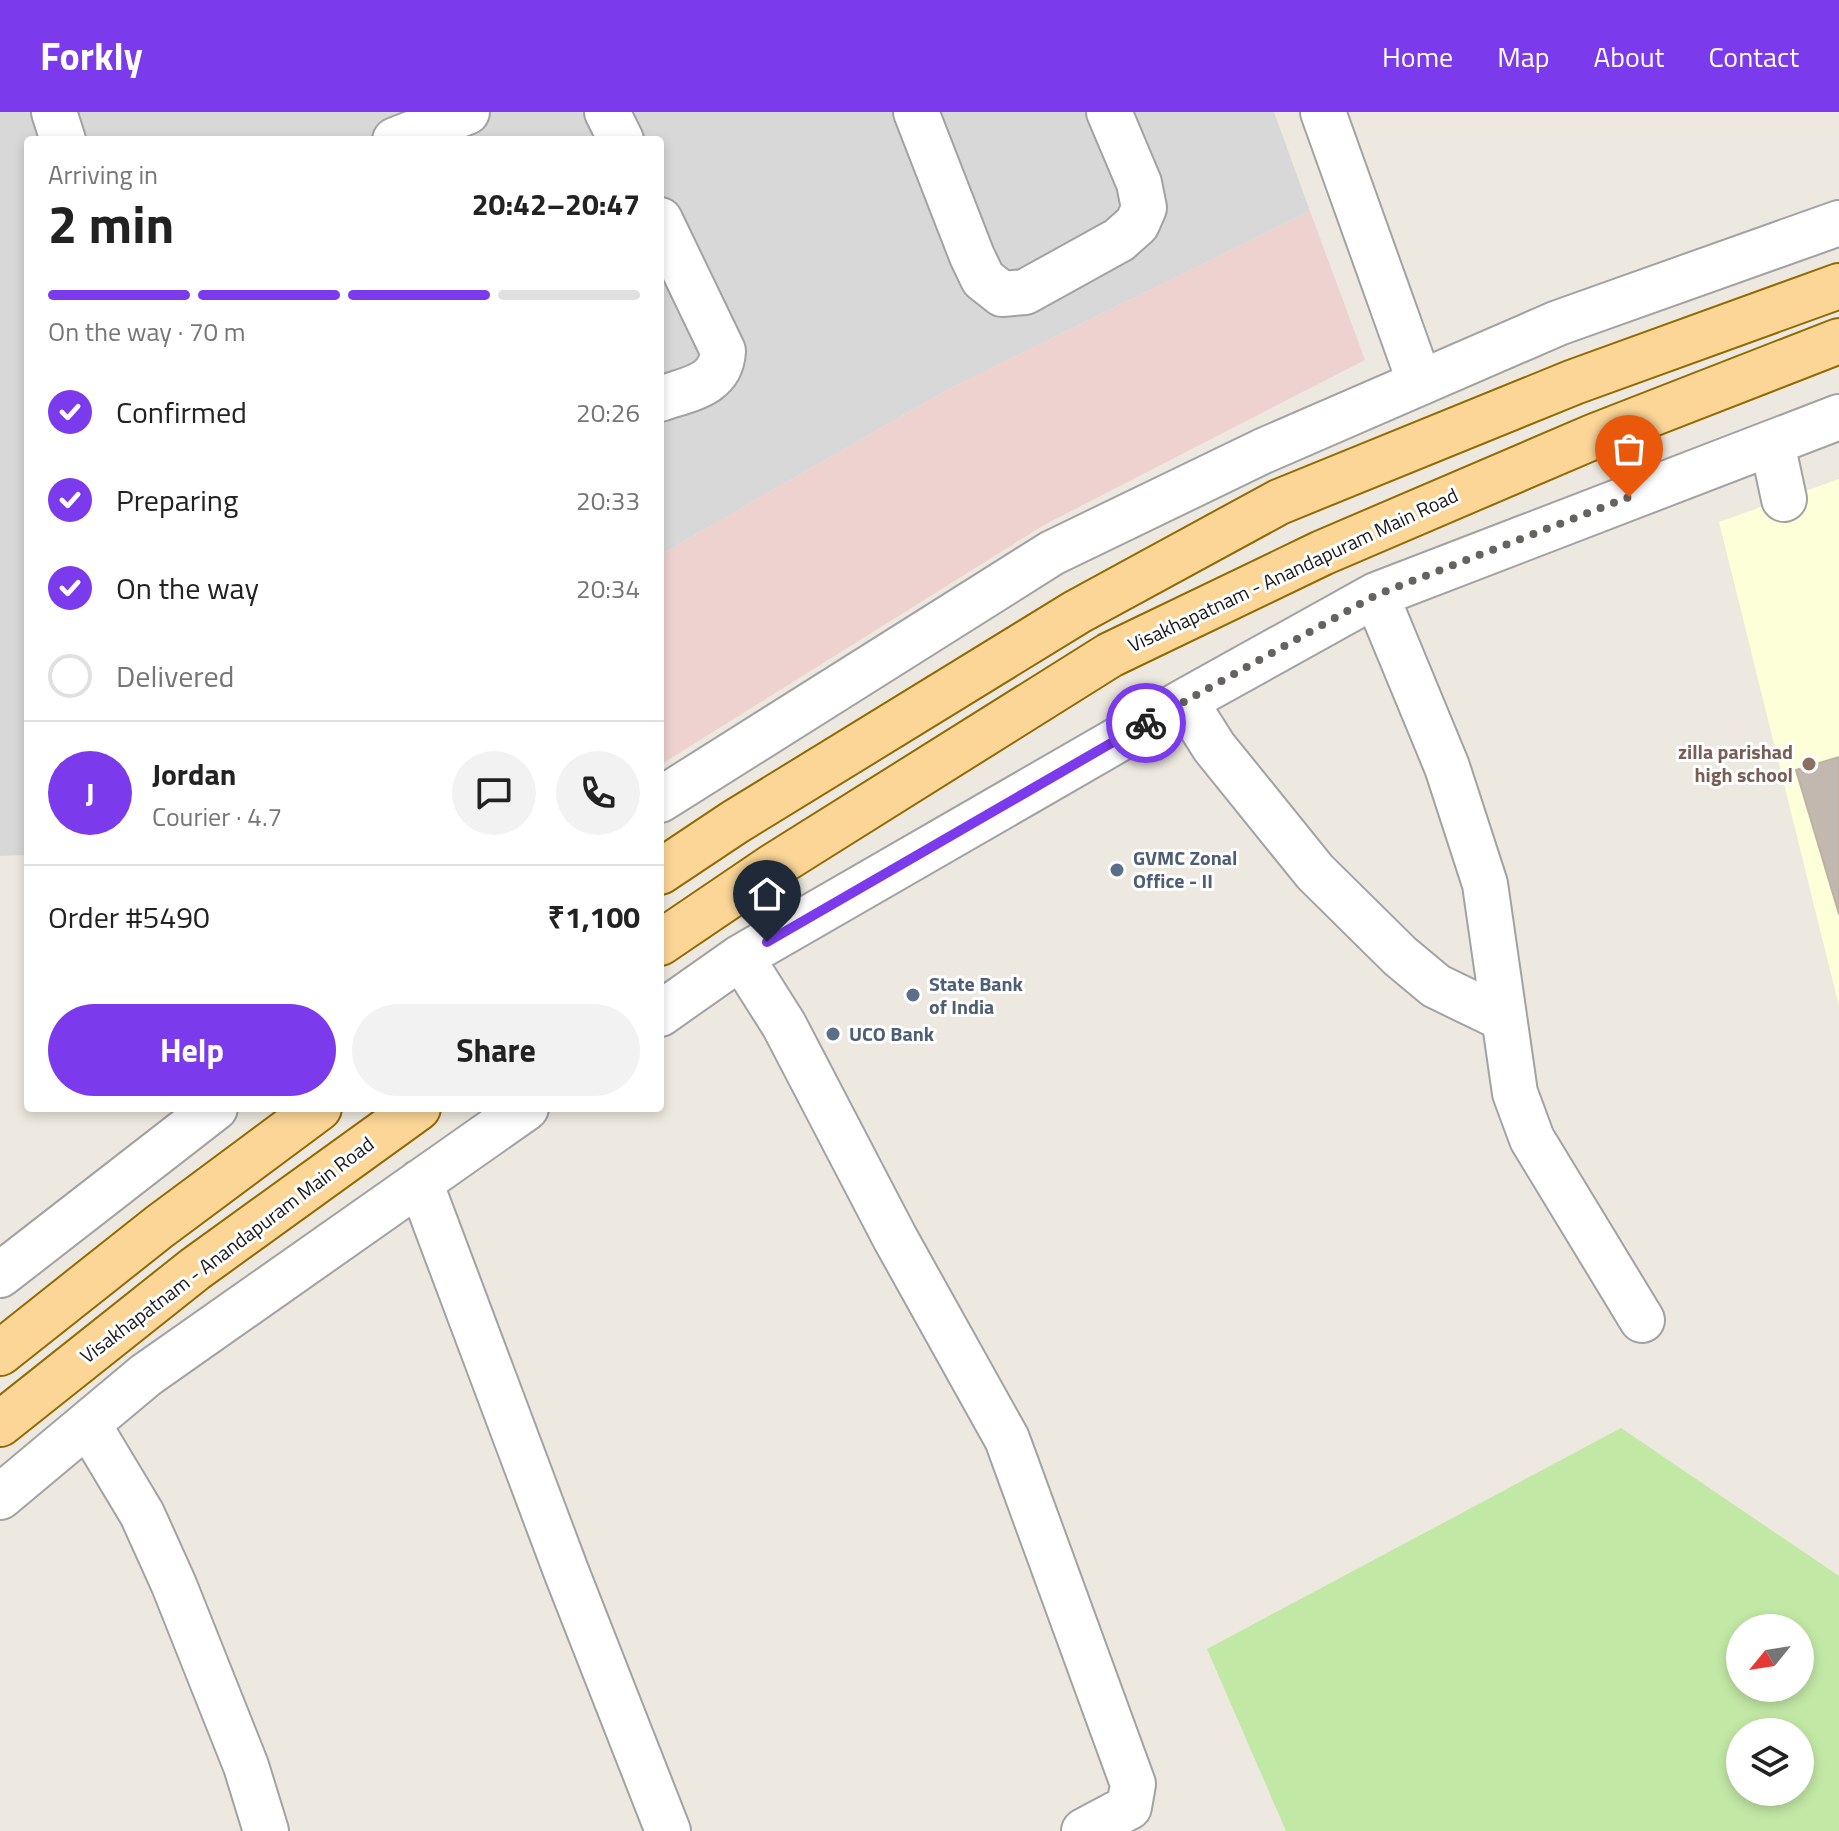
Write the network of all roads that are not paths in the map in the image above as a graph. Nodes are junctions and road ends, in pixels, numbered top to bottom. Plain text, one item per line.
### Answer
1 (54, 112) edge
2 (384, 112) edge
3 (467, 112) edge
4 (607, 112) edge
5 (916, 112) edge
6 (1109, 112) edge
7 (1323, 112) edge
8 (62, 136) edge
9 (393, 136) edge
10 (405, 136) edge
11 (619, 136) edge
12 (1839, 223) edge
13 (664, 228) edge
14 (1839, 286) edge
15 (1839, 341) edge
16 (1420, 383) junction
17 (664, 398) edge
18 (1839, 417) edge
19 (1772, 443) junction
20 (1784, 499) dead end
21 (1376, 595) junction
22 (1185, 701) junction
23 (664, 797) edge
24 (664, 869) edge
25 (664, 940) edge
26 (741, 957) junction
27 (664, 1011) edge
28 (1502, 1018) junction
29 (210, 1112) edge
30 (314, 1112) edge
31 (412, 1112) edge
32 (520, 1112) edge
33 (420, 1182) junction
34 (0, 1275) edge
35 (1642, 1320) dead end
36 (0, 1353) edge
37 (0, 1424) edge
38 (88, 1424) junction
39 (0, 1497) edge
40 (266, 1831) edge
41 (668, 1831) edge
42 (1084, 1831) edge

1 - 8 street
2 - 9 street
3 - 10 street
4 - 11 street
5 - 6 street
7 - 16 street
12 - 16 street
13 - 17 street
14 - 24 main road
15 - 25 main road, Visakhapatnam - Anandapuram Main Road
16 - 23 street
18 - 19 street
19 - 20 street
19 - 21 street
21 - 22 street
21 - 28 street
22 - 26 street
22 - 28 street
26 - 27 street
26 - 42 street
28 - 35 street
29 - 34 street
30 - 36 main road
31 - 37 main road, Visakhapatnam - Anandapuram Main Road
32 - 33 street
33 - 38 street
33 - 41 street
38 - 39 street
38 - 40 street

